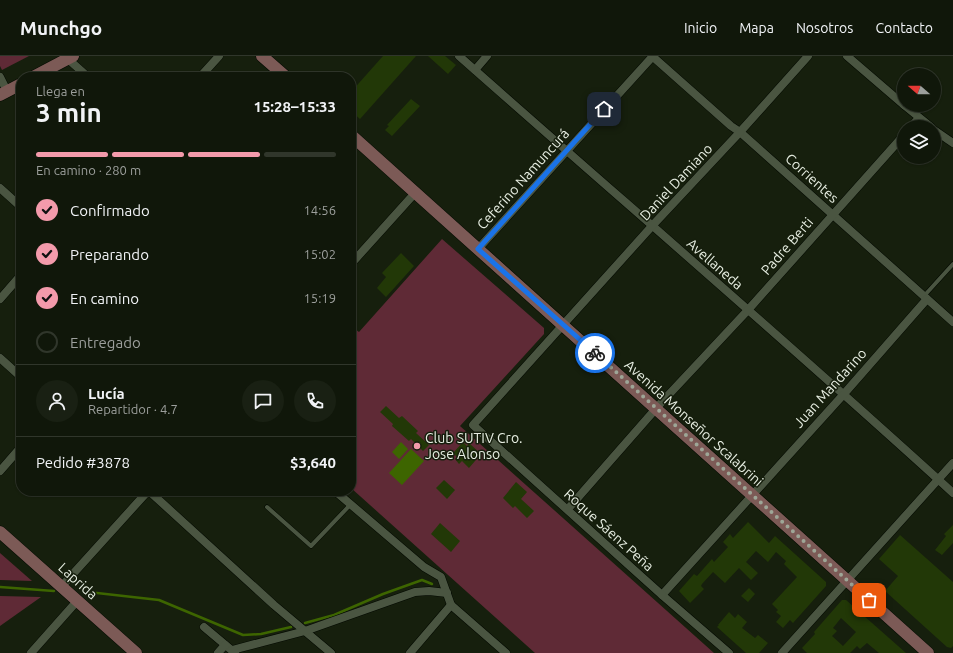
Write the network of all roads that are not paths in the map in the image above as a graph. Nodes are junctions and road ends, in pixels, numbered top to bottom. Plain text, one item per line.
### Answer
1 (219, 56) edge
2 (262, 56) edge
3 (459, 56) edge
4 (487, 56) edge
5 (653, 56) edge
6 (808, 56) edge
7 (847, 56) edge
8 (65, 58) edge
9 (475, 70) junction
10 (41, 72) edge
11 (82, 72) edge
12 (205, 72) edge
13 (280, 72) edge
14 (0, 77) edge
15 (16, 87) edge
16 (4, 93) edge
17 (897, 99) edge
18 (912, 112) edge
19 (919, 118) joint
20 (922, 120) edge
21 (740, 132) junction
22 (941, 135) edge
23 (356, 139) edge
24 (897, 143) edge
25 (953, 144) edge
26 (566, 151) junction
27 (0, 188) edge
28 (415, 192) junction
29 (16, 202) edge
30 (833, 214) junction
31 (652, 226) junction
32 (478, 249) junction
33 (356, 258) edge
34 (953, 264) edge
35 (16, 281) edge
36 (926, 297) junction
37 (0, 299) edge
38 (748, 310) junction
39 (953, 322) edge
40 (563, 325) junction
41 (0, 358) edge
42 (16, 372) edge
43 (843, 395) junction
44 (656, 409) junction
45 (473, 425) joint
46 (16, 453) edge
47 (953, 463) edge
48 (0, 471) edge
49 (938, 480) junction
50 (953, 493) edge
51 (752, 494) junction
52 (143, 496) edge
53 (154, 496) edge
54 (341, 496) edge
55 (351, 504) junction
56 (267, 507) dead end
57 (568, 509) junction
58 (0, 532) edge
59 (847, 581) junction
60 (62, 586) junction
61 (447, 593) junction
62 (662, 595) junction
63 (78, 600) junction
64 (451, 605) junction
65 (204, 627) dead end
66 (305, 631) junction
67 (230, 649) edge
68 (31, 653) edge
69 (136, 653) edge
70 (218, 653) edge
71 (330, 653) edge
72 (410, 653) edge
73 (506, 653) edge
74 (729, 653) edge
75 (782, 653) edge
76 (928, 653) edge

1 - 12 street
2 - 13 main road
3 - 9 street, Avellaneda
4 - 9 street
5 - 21 street, Corrientes
5 - 26 street, Ceferino Namuncurá
6 - 21 street, Daniel Damiano
7 - 17 street
8 - 10 main road
8 - 11 street
9 - 26 street, Avellaneda
14 - 16 street
15 - 16 main road
18 - 19 street
19 - 20 street
21 - 30 street, Corrientes
21 - 31 street, Daniel Damiano
22 - 25 street
23 - 28 main road, Avenida Monseñor Scalabrini
24 - 30 street, Padre Berti
26 - 31 street, Avellaneda
26 - 32 street, Ceferino Namuncurá
27 - 29 street
28 - 32 main road, Avenida Monseñor Scalabrini
28 - 33 street
30 - 36 street, Corrientes
30 - 38 street, Padre Berti
31 - 38 street, Avellaneda
31 - 40 street, Daniel Damiano
32 - 40 main road, Avenida Monseñor Scalabrini
34 - 36 lane
35 - 37 street
36 - 39 street, Corrientes
36 - 43 street, Juan Mandarino
38 - 43 street, Avellaneda
38 - 44 street, Padre Berti
40 - 44 main road, Avenida Monseñor Scalabrini
40 - 45 street, Daniel Damiano
41 - 42 street
43 - 49 street, Avellaneda
43 - 51 street, Juan Mandarino
44 - 51 main road, Avenida Monseñor Scalabrini
44 - 57 street, Padre Berti
45 - 57 street, Roque Sáenz Peña
46 - 48 street
47 - 49 street
49 - 50 street, Avellaneda
49 - 59 street
51 - 59 main road, Avenida Monseñor Scalabrini
51 - 62 street, Juan Mandarino
52 - 60 street
53 - 66 street
54 - 55 street
55 - 56 lane
55 - 61 street
57 - 62 street, Roque Sáenz Peña
58 - 60 main road, Laprida
59 - 75 street
59 - 76 main road, Avenida Monseñor Scalabrini
60 - 63 main road, Laprida
61 - 64 street
61 - 66 street
62 - 74 street, Roque Sáenz Peña
63 - 68 street
63 - 69 main road, Laprida
64 - 72 street
64 - 73 street
65 - 67 street
66 - 67 street
66 - 71 street
67 - 70 street

